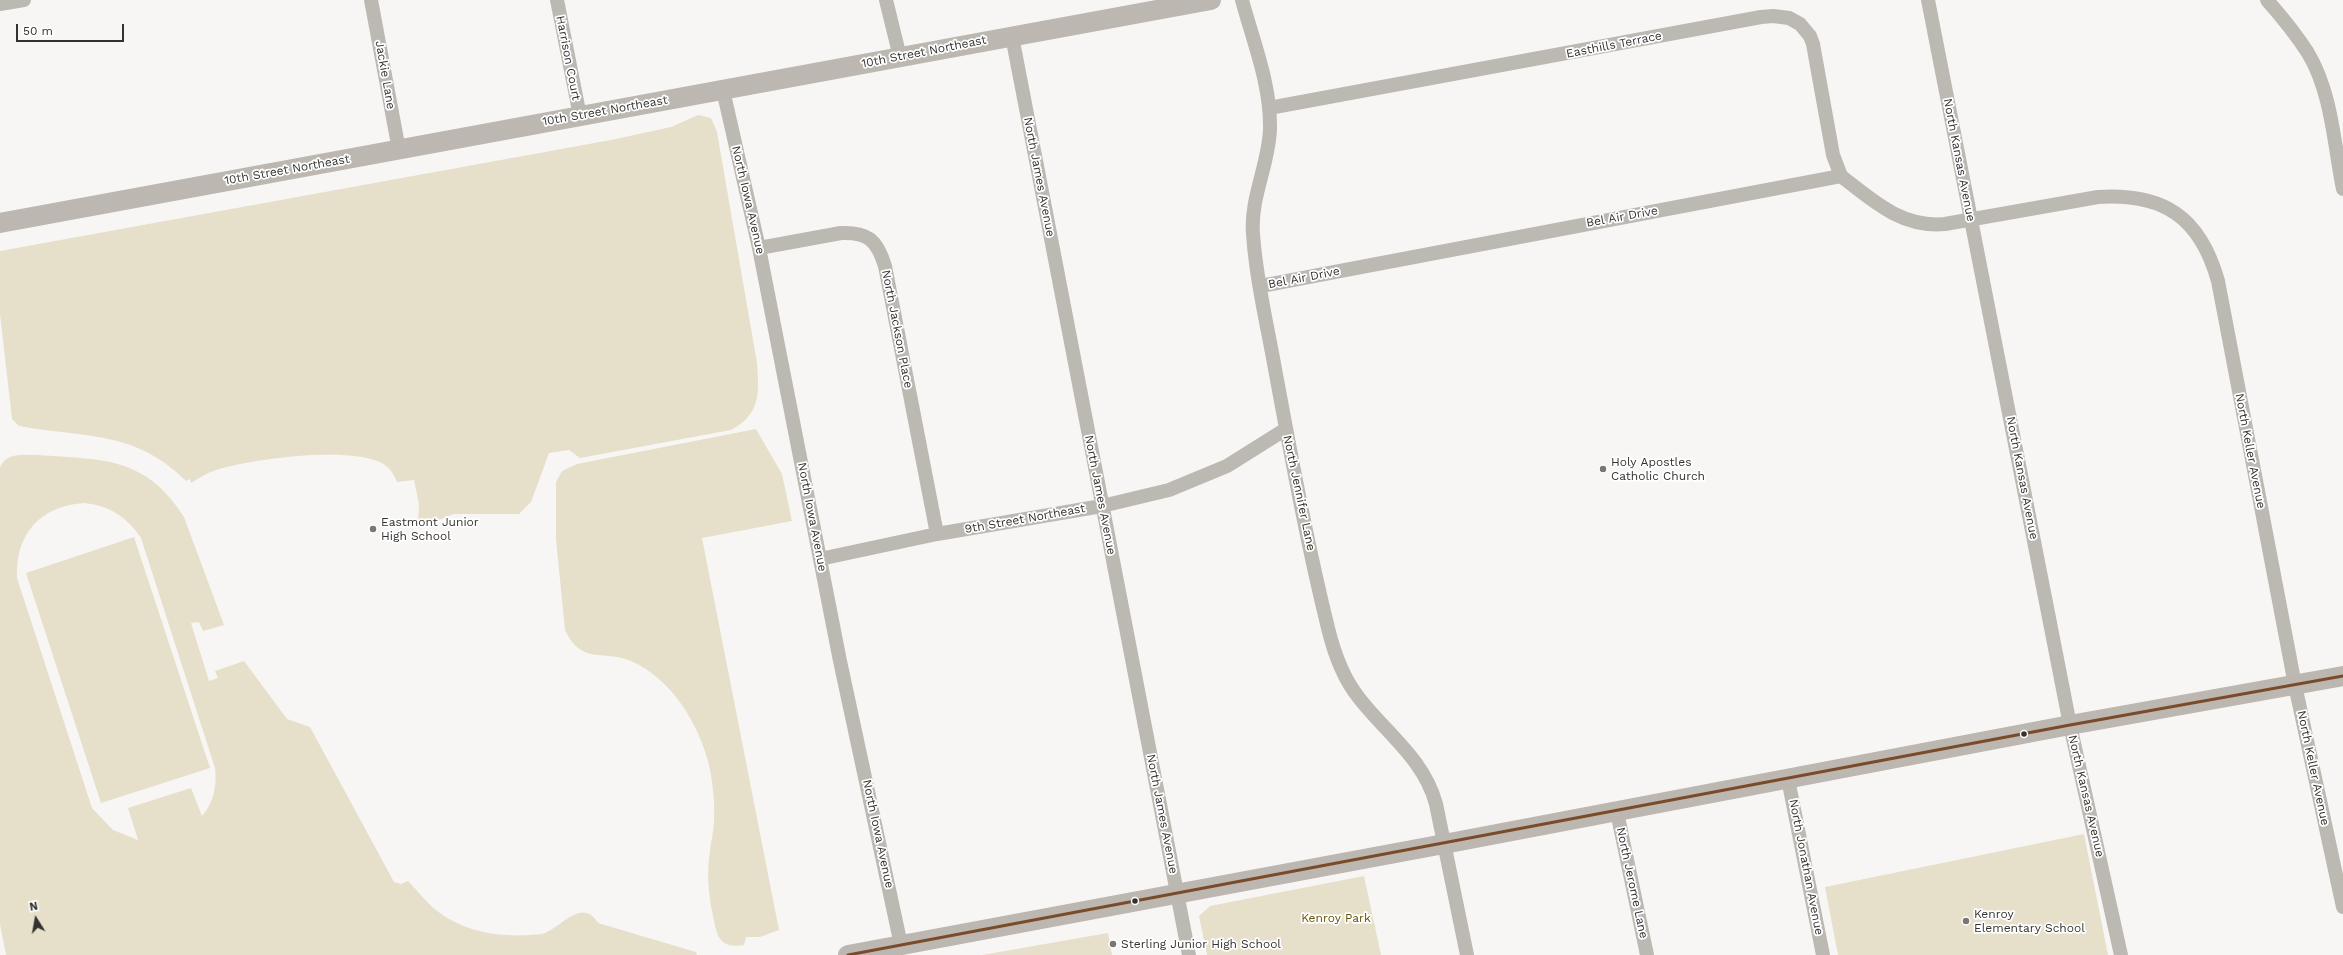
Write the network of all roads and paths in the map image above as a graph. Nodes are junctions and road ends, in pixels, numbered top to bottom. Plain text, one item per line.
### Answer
1 (24, 0) edge
2 (371, 0) edge
3 (557, 0) edge
4 (886, 0) edge
5 (1211, 0) edge
6 (1242, 0) edge
7 (1928, 0) edge
8 (2267, 0) edge
9 (0, 4) edge
10 (1012, 36) junction
11 (900, 57) junction
12 (723, 90) junction
13 (1269, 108) junction
14 (580, 116) junction
15 (399, 150) junction
16 (1841, 176) junction
17 (2343, 189) edge
18 (1971, 220) junction
19 (0, 223) edge
20 (759, 248) junction
21 (1260, 286) junction
22 (1286, 429) junction
23 (1102, 506) junction
24 (937, 534) junction
25 (820, 558) junction
26 (2343, 676) edge
27 (2295, 685) junction
28 (2070, 725) junction
29 (1788, 779) junction
30 (1617, 812) junction
31 (1444, 844) junction
32 (1177, 892) junction
33 (2343, 907) edge
34 (901, 945) junction
35 (848, 955) edge
36 (1189, 955) edge
37 (1467, 955) edge
38 (1647, 955) edge
39 (1823, 955) edge
40 (2121, 955) edge

1 - 9 street
2 - 15 street, Jackie Lane
3 - 14 street, Harrison Court
4 - 11 street
5 - 10 street, 10th Street Northeast
6 - 13 street, North Jennifer Lane
7 - 18 street, North Kansas Avenue
8 - 17 street
10 - 11 street, 10th Street Northeast
10 - 23 street, North James Avenue
11 - 12 street, 10th Street Northeast
12 - 14 street, 10th Street Northeast
12 - 20 street, North Iowa Avenue
13 - 16 street, Easthills Terrace
13 - 21 street, North Jennifer Lane
14 - 15 street, 10th Street Northeast
15 - 19 street, 10th Street Northeast
16 - 18 street
16 - 21 street, Bel Air Drive
18 - 27 street, North Keller Avenue
18 - 28 street, North Kansas Avenue
20 - 24 street, North Jackson Place
20 - 25 street, North Iowa Avenue
21 - 22 street, North Jennifer Lane
22 - 23 street, 9th Street Northeast
22 - 31 street, North Jennifer Lane
23 - 24 street, 9th Street Northeast
23 - 32 street, North James Avenue
24 - 25 street, 9th Street Northeast
25 - 34 street, North Iowa Avenue
26 - 27 street
27 - 28 street
27 - 33 street, North Keller Avenue
28 - 29 street
28 - 40 street, North Kansas Avenue
29 - 30 street
29 - 39 street, North Jonathan Avenue
30 - 31 street
30 - 38 street, North Jerome Lane
31 - 32 street
31 - 37 street, North Jennifer Lane
32 - 34 street
32 - 36 street, North James Avenue
34 - 35 street

